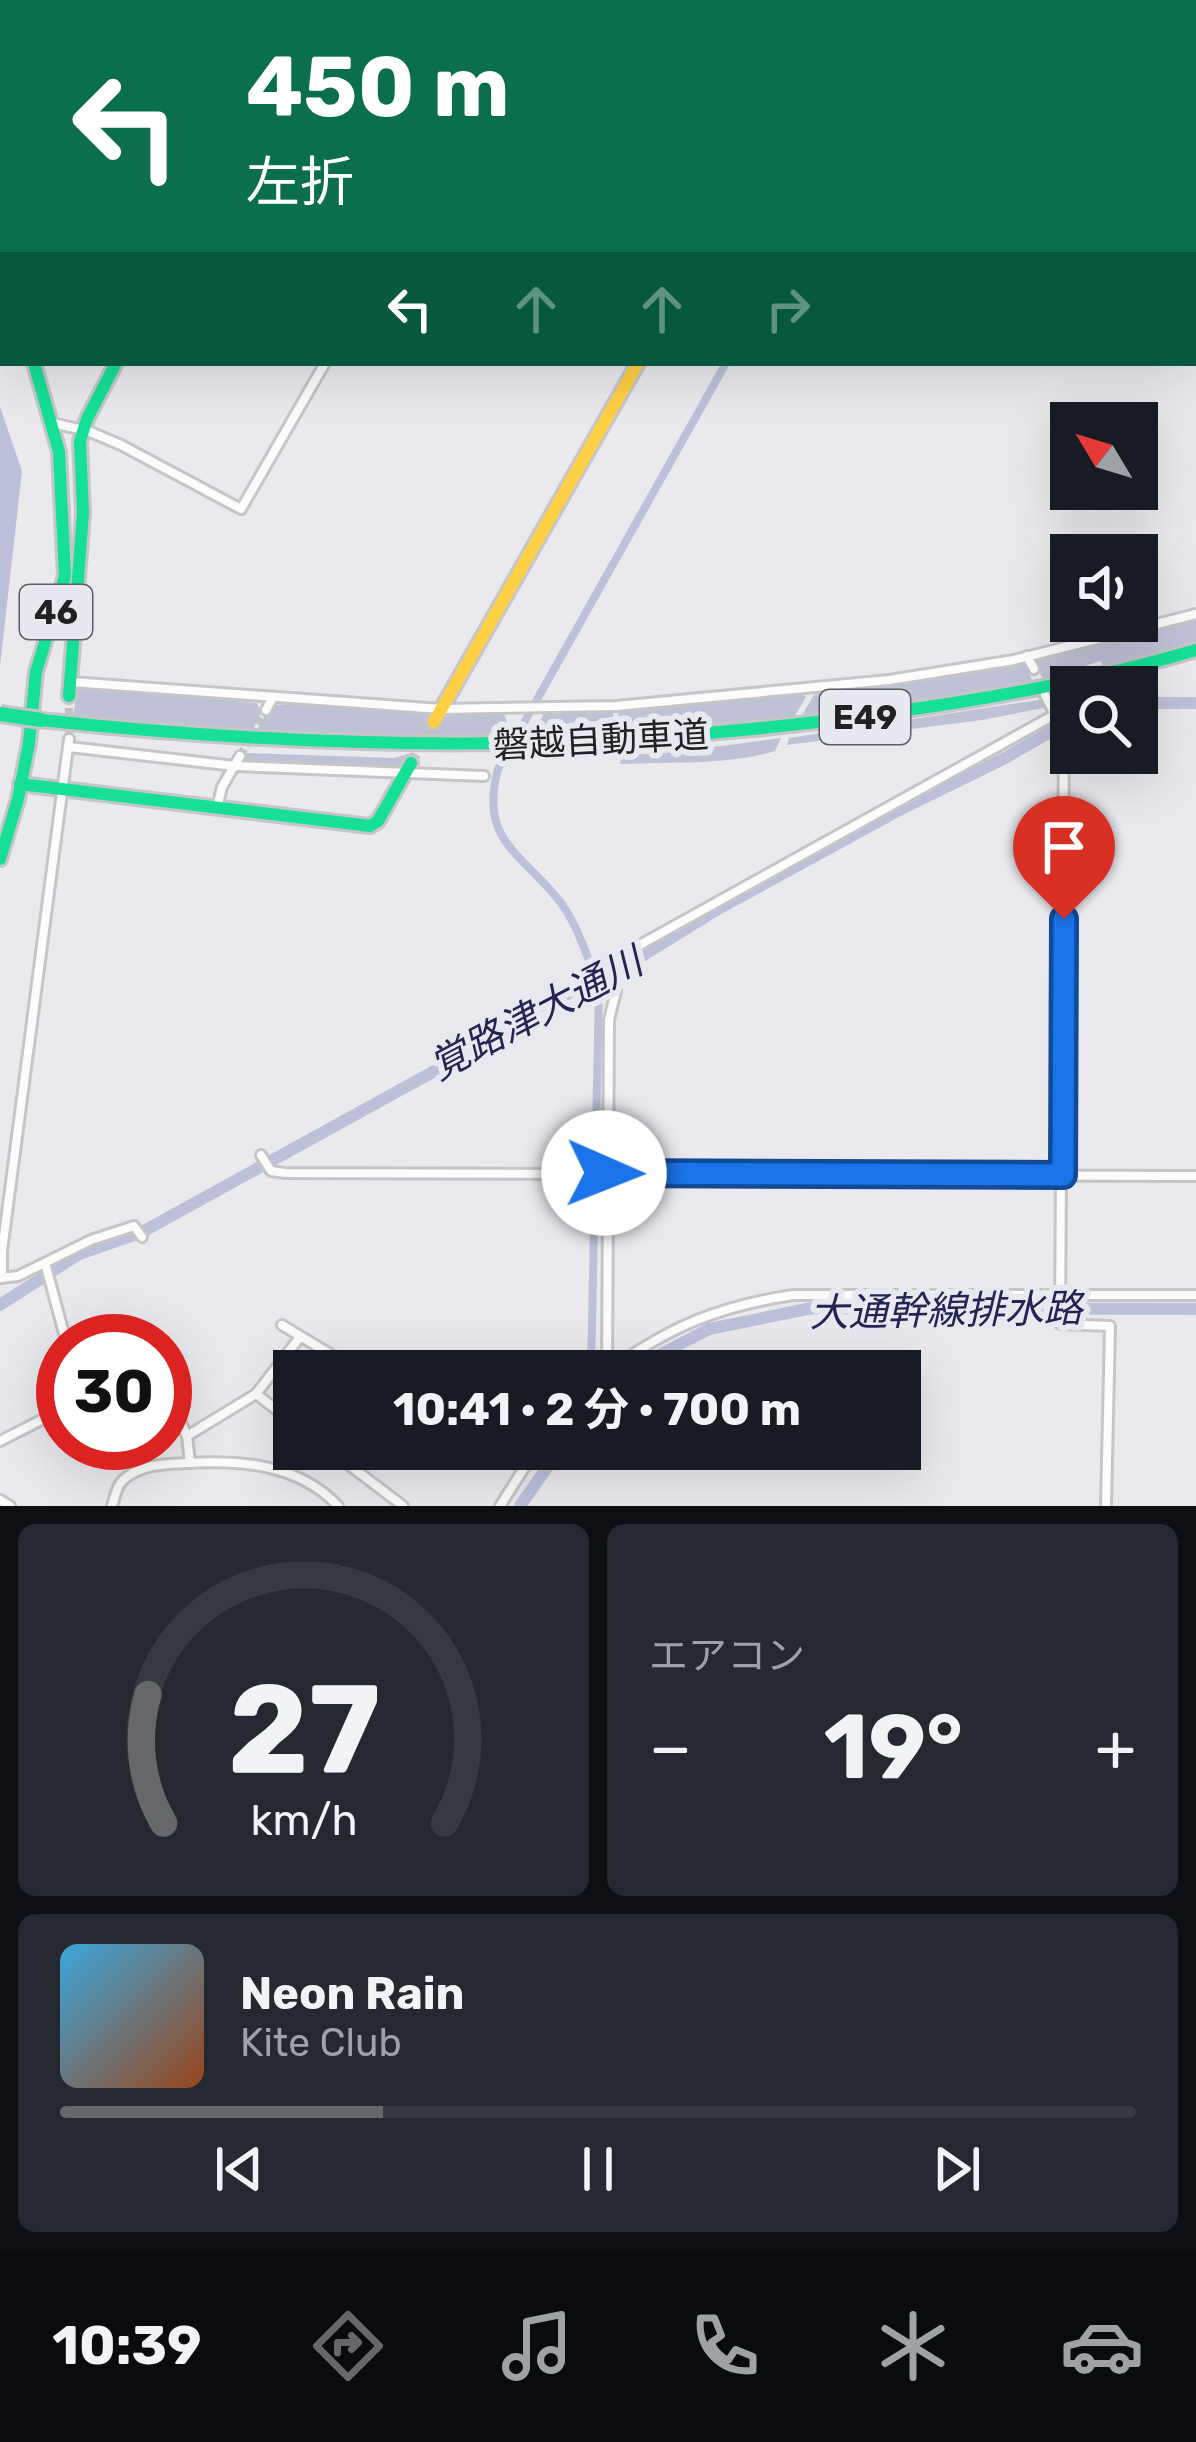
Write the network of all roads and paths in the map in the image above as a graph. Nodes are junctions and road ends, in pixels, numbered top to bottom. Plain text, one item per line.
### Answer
1 (35, 366) edge
2 (114, 366) edge
3 (323, 366) edge
4 (636, 366) edge
5 (52, 423) junction
6 (82, 430) junction
7 (1196, 614) edge
8 (1196, 650) edge
9 (1027, 656) junction
10 (1034, 669) dead end
11 (70, 689) joint
12 (1046, 694) dead end
13 (272, 699) junction
14 (1050, 702) edge
15 (266, 710) tunnel mouth
16 (0, 714) edge
17 (438, 716) junction
18 (1050, 720) edge
19 (240, 756) tunnel mouth
20 (235, 766) junction
21 (408, 769) junction
22 (1063, 774) edge
23 (484, 776) dead end
24 (20, 784) junction
25 (63, 789) junction
26 (217, 808) junction
27 (0, 860) edge
28 (603, 966) junction
29 (582, 977) dead end
30 (262, 1157) dead end
31 (606, 1173) junction
32 (1063, 1175) junction
33 (1196, 1176) edge
34 (138, 1233) dead end
35 (45, 1265) junction
36 (1, 1278) edge
37 (1196, 1295) edge
38 (1059, 1296) junction
39 (59, 1314) edge
40 (282, 1325) dead end
41 (300, 1337) junction
42 (322, 1350) edge
43 (608, 1350) edge
44 (636, 1350) edge
45 (256, 1394) junction
46 (273, 1407) edge
47 (36, 1422) edge
48 (192, 1433) edge
49 (0, 1441) edge
50 (192, 1463) edge
51 (140, 1470) edge
52 (356, 1470) edge
53 (523, 1470) edge
54 (0, 1501) edge
55 (10, 1506) edge
56 (112, 1506) edge
57 (338, 1506) edge
58 (403, 1506) edge
59 (500, 1506) edge
60 (1106, 1506) edge

1 - 5 main road, 46
2 - 6 main road
3 - 6 street
4 - 17 main road
5 - 6 street
5 - 24 main road, 46
6 - 11 main road
7 - 9 street
8 - 16 main road, 磐越自動車道 / E49, bridge
9 - 10 street
9 - 17 street
11 - 13 street
12 - 14 street
13 - 15 street
13 - 17 street
18 - 28 street
19 - 20 street
20 - 21 street
20 - 25 street
20 - 26 street
21 - 23 street
21 - 26 main road
22 - 32 street
24 - 25 main road
24 - 27 main road, 46
25 - 26 main road
25 - 36 street
28 - 29 street
28 - 31 street
30 - 31 street
31 - 32 street
31 - 43 street
32 - 33 street
32 - 38 street
34 - 35 street
35 - 36 street
35 - 39 street
37 - 38 street
38 - 44 street
38 - 60 street
40 - 41 street
41 - 42 street
41 - 45 street
45 - 46 street
45 - 48 street
47 - 49 street
50 - 57 street
51 - 56 street
52 - 58 street
53 - 59 street
54 - 55 street

